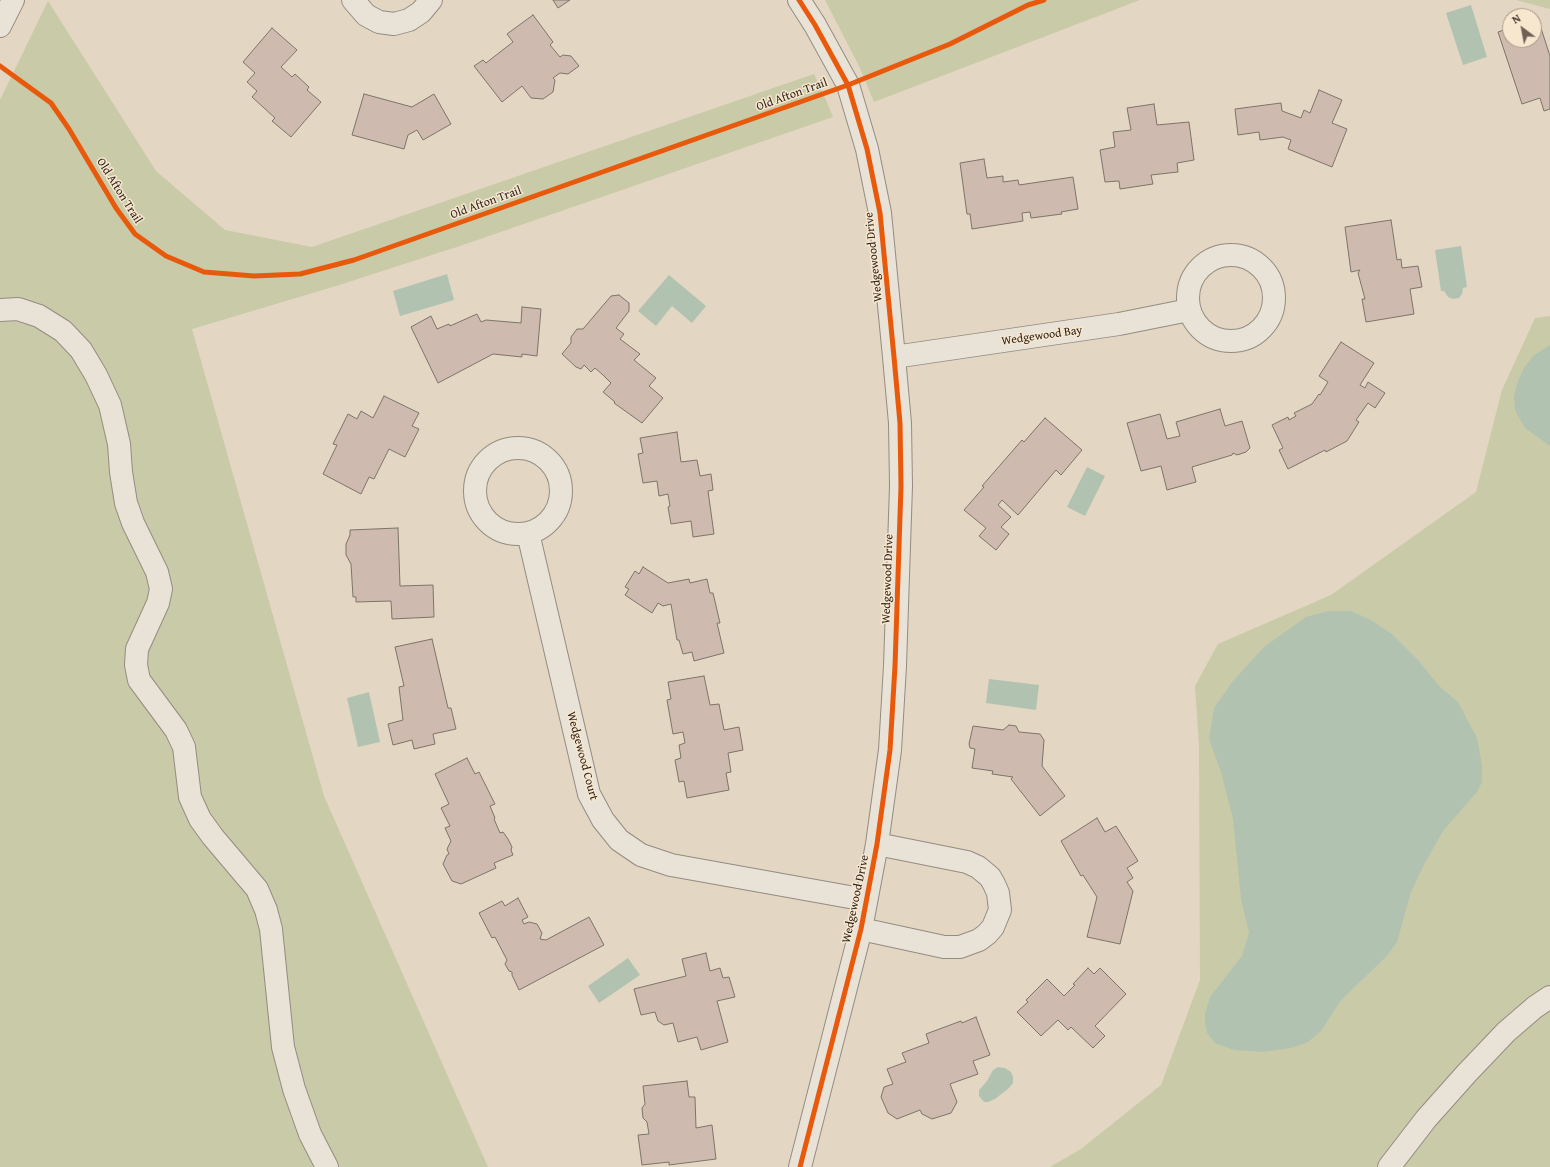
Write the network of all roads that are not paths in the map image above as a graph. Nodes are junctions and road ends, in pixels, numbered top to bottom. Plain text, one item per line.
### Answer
1 (13, 0) edge
2 (354, 0) edge
3 (431, 0) edge
4 (799, 0) edge
5 (0, 26) edge
6 (0, 310) edge
7 (1189, 310) dead end
8 (894, 357) junction
9 (528, 533) dead end
10 (877, 844) junction
11 (866, 900) junction
12 (861, 929) junction
13 (1550, 997) edge
14 (327, 1167) edge
15 (800, 1167) edge
16 (1389, 1167) edge

1 - 5 street
2 - 3 street
4 - 8 street, Wedgewood Drive
6 - 14 street
7 - 8 street, Wedgewood Bay
8 - 10 street, Wedgewood Drive
9 - 11 street, Wedgewood Court
10 - 11 street, Wedgewood Drive
10 - 12 street
11 - 12 street, Wedgewood Drive
12 - 15 street, Wedgewood Drive
13 - 16 street

